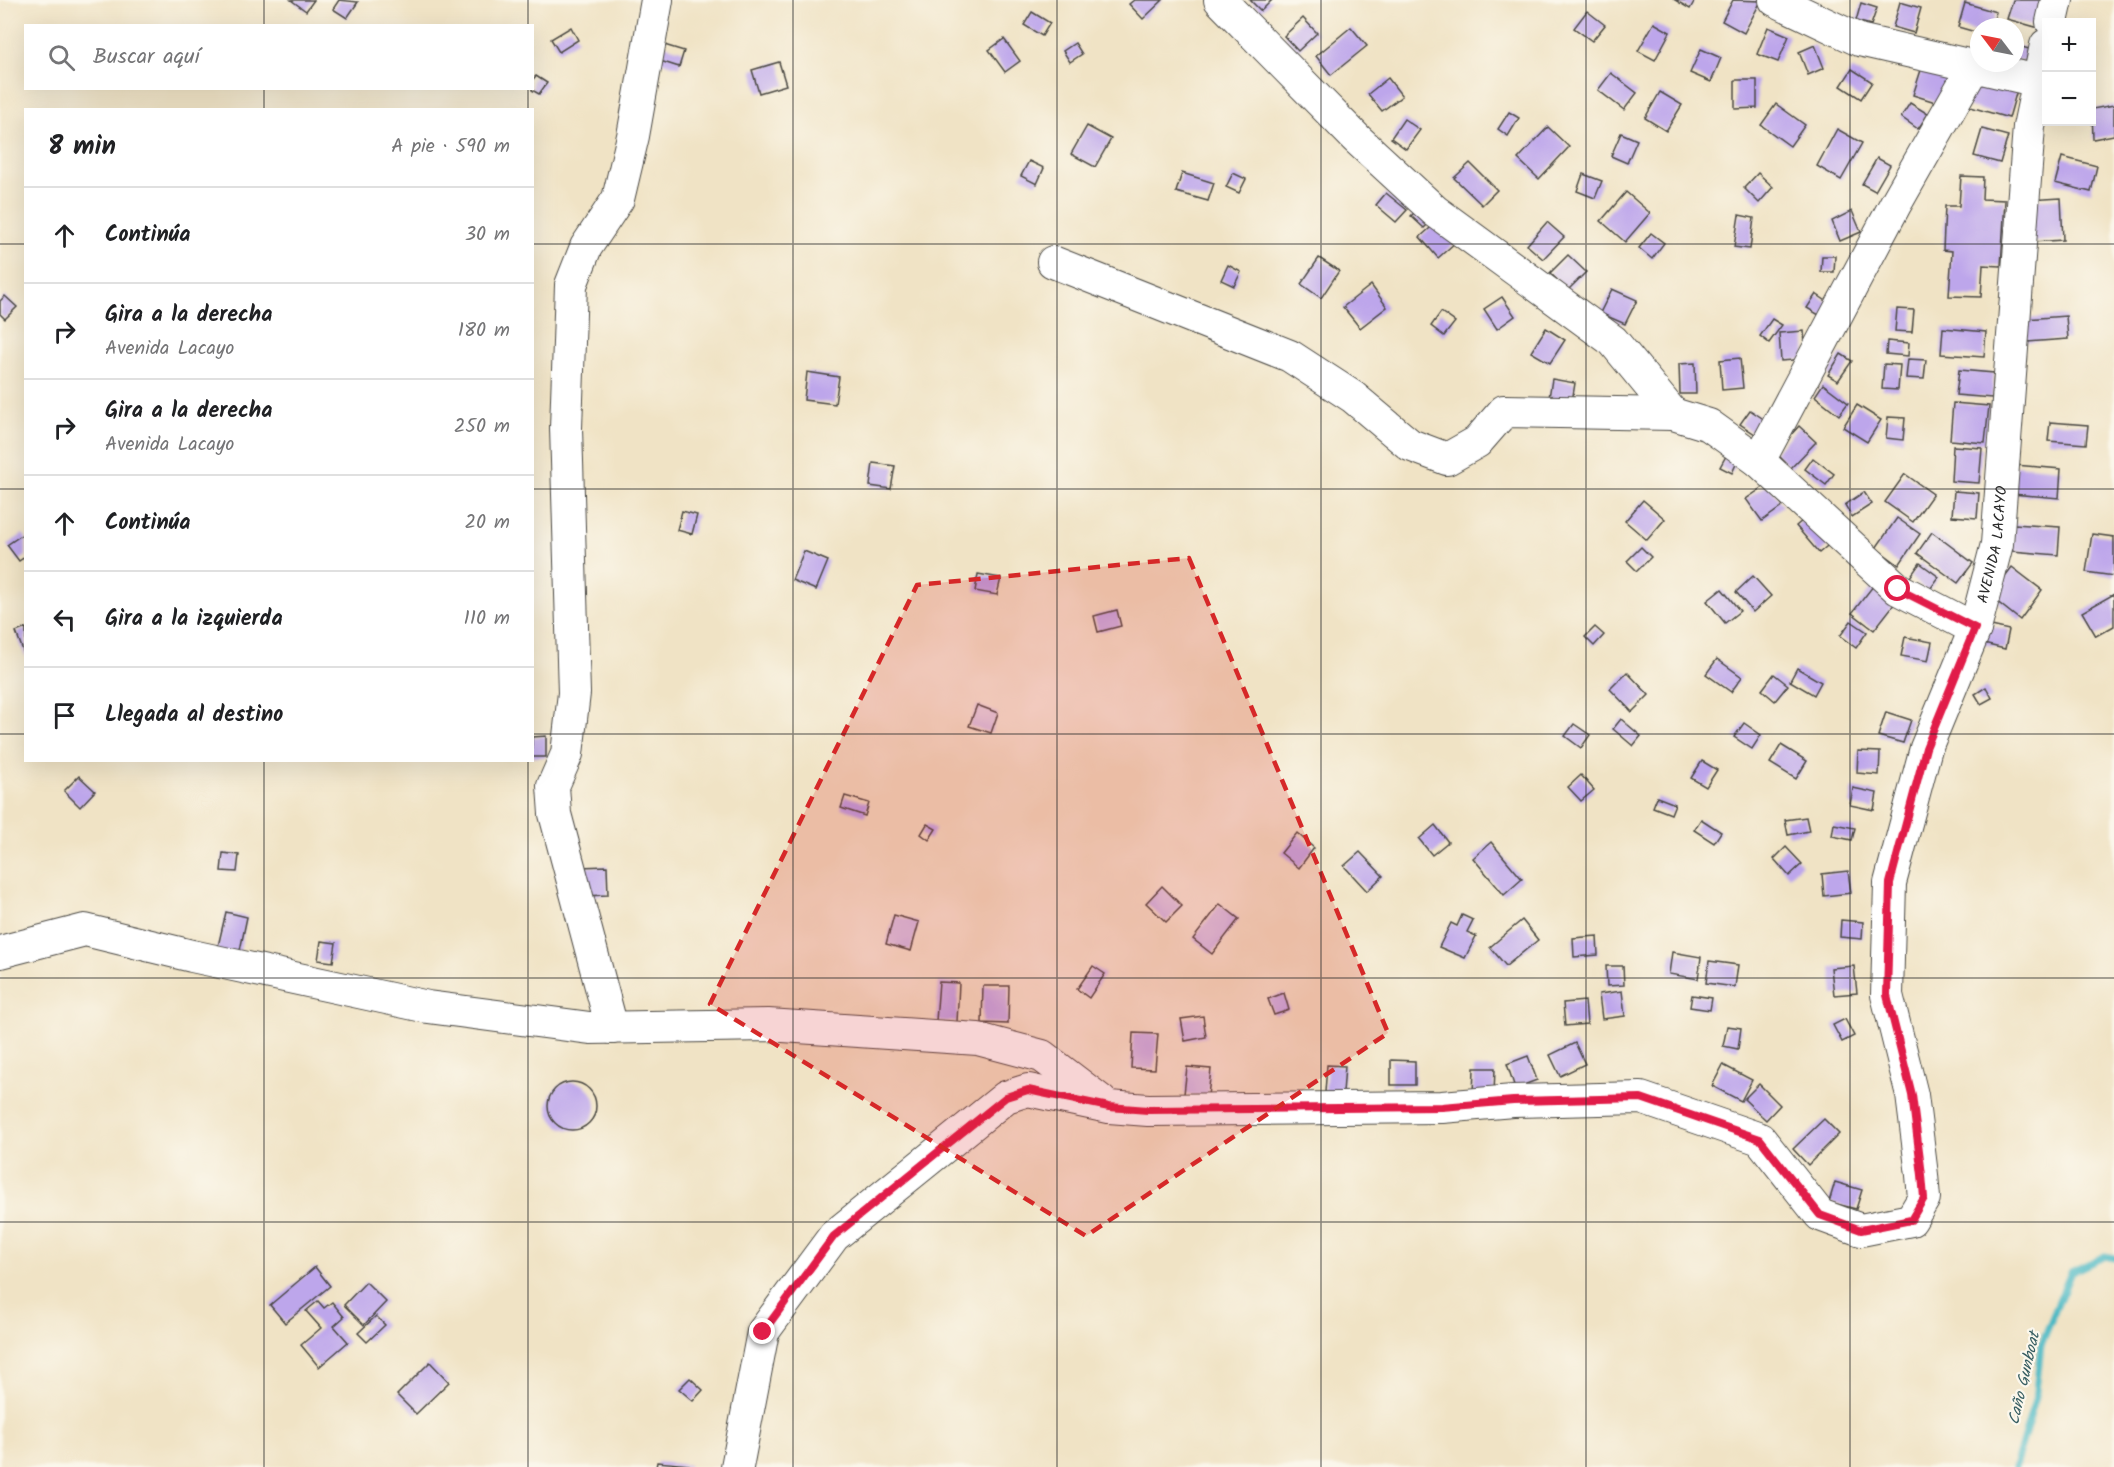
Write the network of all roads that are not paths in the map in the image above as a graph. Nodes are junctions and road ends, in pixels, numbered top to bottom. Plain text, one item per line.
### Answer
1 (657, 0) edge
2 (1220, 0) edge
3 (1775, 0) edge
4 (2057, 0) edge
5 (2053, 18) edge
6 (2042, 63) edge
7 (1970, 65) edge
8 (1971, 72) edge
9 (2000, 72) edge
10 (2038, 81) junction
11 (1053, 262) dead end
12 (1673, 414) junction
13 (1759, 461) junction
14 (1975, 628) junction
15 (0, 952) edge
16 (612, 1028) junction
17 (1109, 1107) junction
18 (737, 1467) edge

1 - 16 street
2 - 12 street
3 - 7 street
4 - 5 street
6 - 10 street, AVENIDA LACAYO
8 - 13 street
9 - 10 street
10 - 14 street, AVENIDA LACAYO
11 - 12 street
12 - 13 street
13 - 14 street
14 - 17 street, AVENIDA LACAYO
15 - 16 street
16 - 17 street
17 - 18 street, AVENIDA LACAYO

